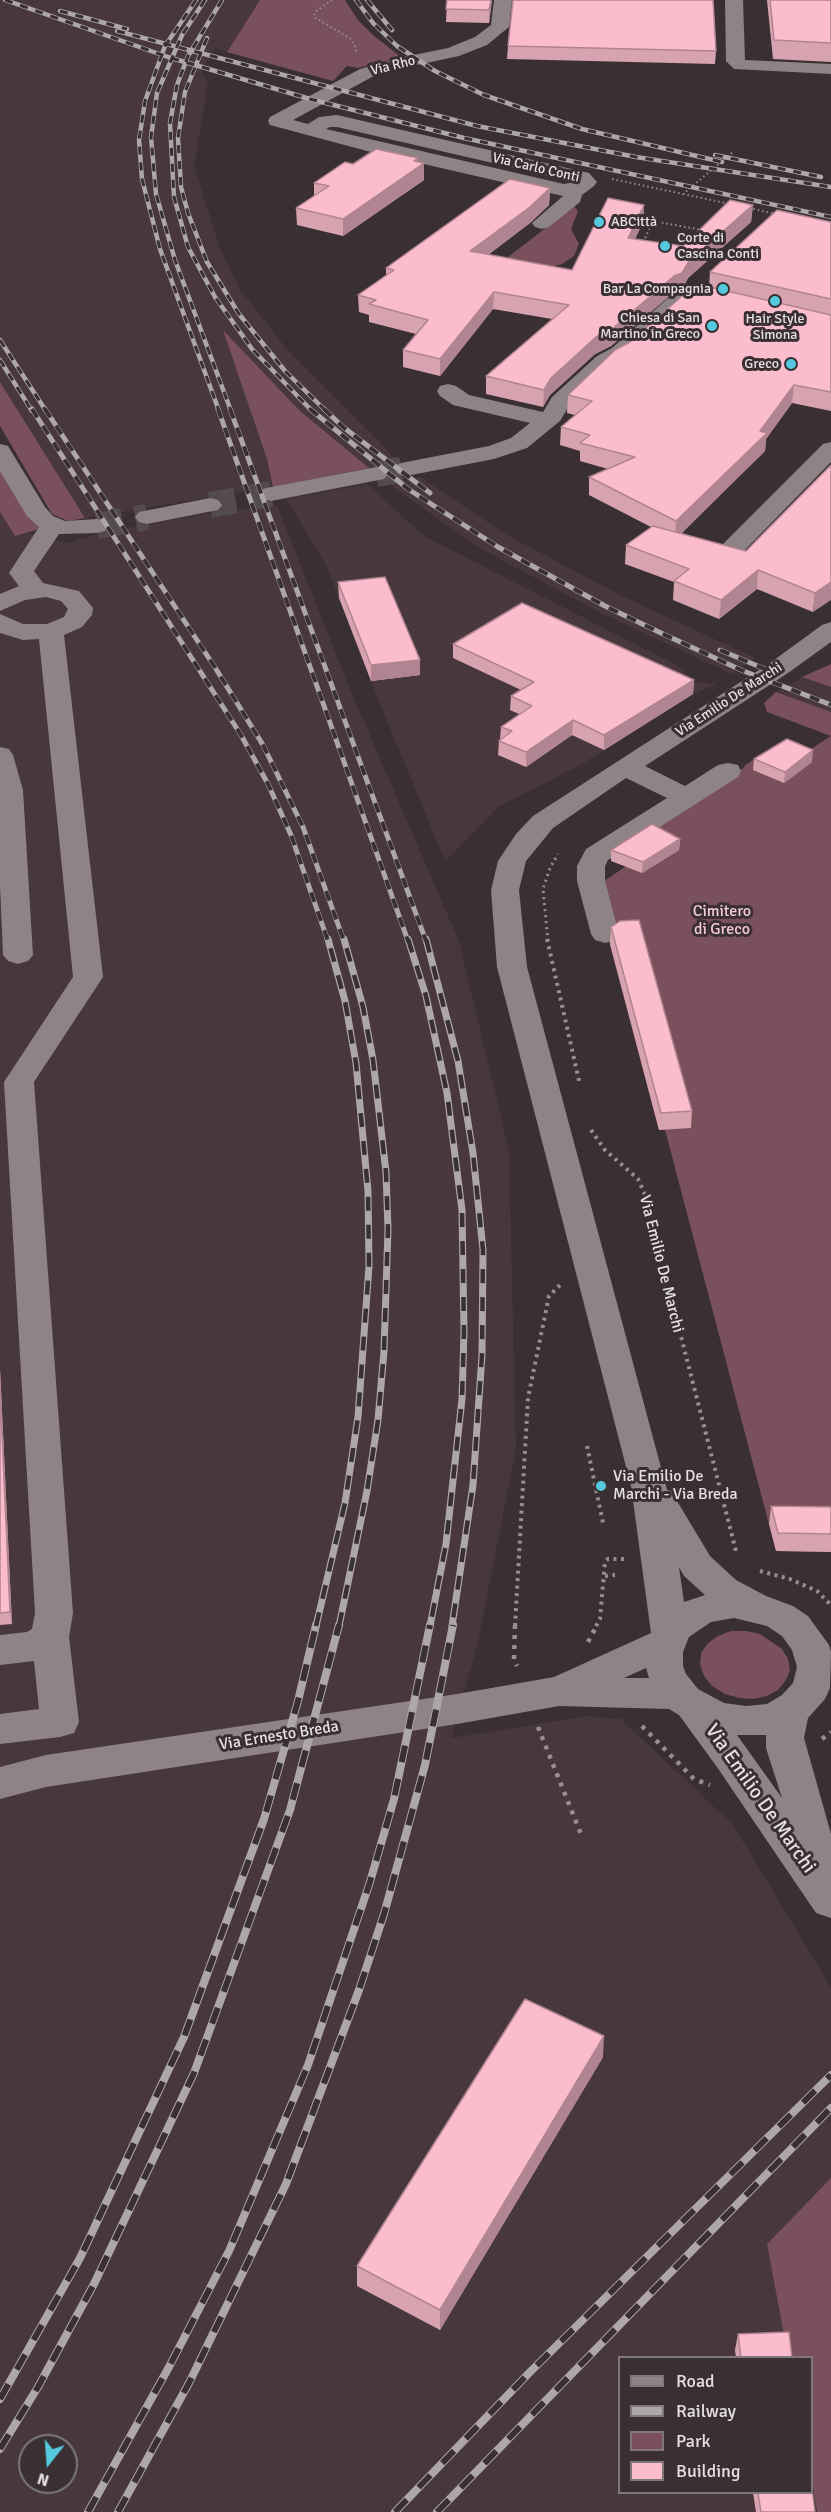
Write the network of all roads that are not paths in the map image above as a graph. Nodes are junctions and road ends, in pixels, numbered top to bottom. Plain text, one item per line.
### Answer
1 (503, 0) edge
2 (734, 0) edge
3 (831, 69) edge
4 (293, 125) junction
5 (375, 147) junction
6 (358, 158) edge
7 (580, 185) junction
8 (542, 223) edge
9 (707, 274) edge
10 (696, 296) junction
11 (734, 302) edge
12 (448, 391) dead end
13 (546, 420) junction
14 (831, 449) edge
15 (0, 451) edge
16 (406, 469) tunnel mouth
17 (376, 474) tunnel mouth
18 (271, 494) tunnel mouth
19 (210, 505) tunnel mouth
20 (147, 517) tunnel mouth
21 (52, 525) junction
22 (97, 526) tunnel mouth
23 (727, 554) edge
24 (32, 590) junction
25 (0, 604) edge
26 (4, 629) edge
27 (831, 630) edge
28 (51, 631) junction
29 (0, 755) edge
30 (625, 767) junction
31 (728, 771) dead end
32 (686, 797) junction
33 (605, 934) dead end
34 (18, 955) dead end
35 (10, 1131) edge
36 (650, 1486) junction
37 (755, 1606) junction
38 (50, 1637) junction
39 (668, 1639) junction
40 (0, 1650) edge
41 (622, 1694) junction
42 (686, 1700) junction
43 (790, 1710) junction
44 (0, 1729) edge
45 (0, 1783) edge
46 (828, 1897) edge

1 - 4 street, Via Rho
2 - 3 street
4 - 5 street, Via Carlo Conti
4 - 7 street, Via Carlo Conti
5 - 6 street
5 - 7 street, Via Carlo Conti
7 - 8 street
9 - 10 street
10 - 11 street
10 - 13 street
12 - 13 street
13 - 16 street
14 - 23 street
15 - 21 street
17 - 18 street
19 - 20 street
21 - 22 street
21 - 24 street
24 - 25 street
24 - 28 street
26 - 28 street
27 - 30 street, Via Emilio De Marchi
28 - 35 street
29 - 34 street
30 - 32 street
30 - 36 street, Via Emilio De Marchi
31 - 32 street
32 - 33 street
35 - 38 street
36 - 37 street, Via Emilio De Marchi
36 - 39 street, Via Emilio De Marchi
37 - 39 street, Via Emilio De Marchi
37 - 43 street, Via Emilio De Marchi
38 - 40 street
38 - 44 street
39 - 41 street, Via Ernesto Breda
39 - 42 street, Via Emilio De Marchi
41 - 42 street, Via Ernesto Breda
41 - 45 street, Via Ernesto Breda
42 - 43 street, Via Emilio De Marchi
42 - 46 street, Via Emilio De Marchi
43 - 46 street, Via Emilio De Marchi

